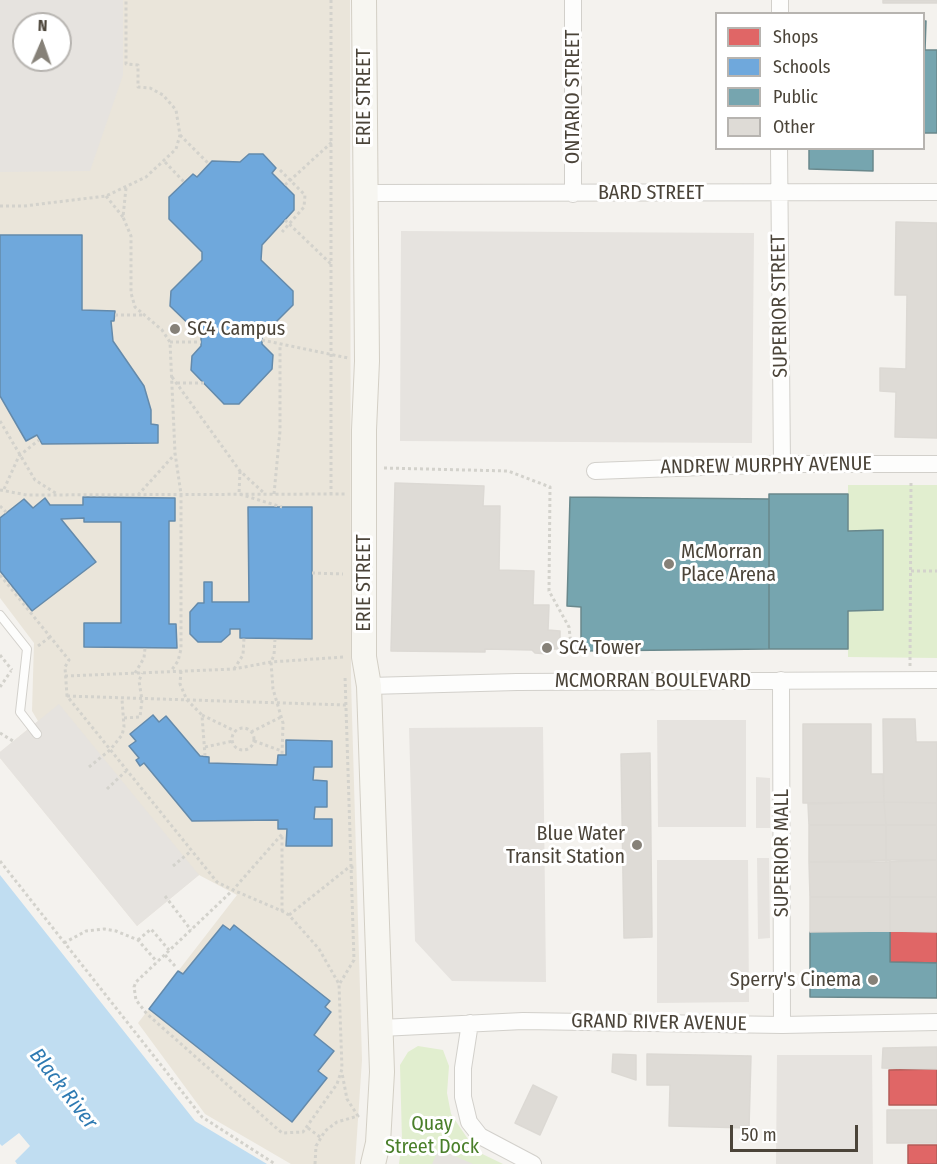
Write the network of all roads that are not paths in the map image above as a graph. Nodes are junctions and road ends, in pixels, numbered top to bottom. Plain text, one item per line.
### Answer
1 (364, 0) edge
2 (573, 0) edge
3 (779, 150) edge
4 (779, 192) junction
5 (937, 192) edge
6 (364, 193) junction
7 (573, 194) junction
8 (782, 464) junction
9 (937, 464) edge
10 (595, 471) dead end
11 (0, 615) edge
12 (781, 680) junction
13 (937, 680) edge
14 (369, 686) junction
15 (37, 734) dead end
16 (937, 1022) edge
17 (470, 1023) junction
18 (782, 1025) junction
19 (381, 1028) junction
20 (373, 1164) edge
21 (533, 1164) edge

1 - 6 street, ERIE STREET
2 - 7 street, ONTARIO STREET
3 - 4 street, SUPERIOR STREET
4 - 5 street, BARD STREET
4 - 7 street, BARD STREET
4 - 8 street, SUPERIOR STREET
6 - 7 street, BARD STREET
6 - 14 street, ERIE STREET
8 - 9 street, ANDREW MURPHY AVENUE
8 - 10 street, ANDREW MURPHY AVENUE
11 - 15 lane
12 - 13 street, MCMORRAN BOULEVARD
12 - 14 street, MCMORRAN BOULEVARD
12 - 18 street, SUPERIOR MALL
14 - 19 street, ERIE STREET
16 - 18 street, GRAND RIVER AVENUE
17 - 18 street, GRAND RIVER AVENUE
17 - 19 street, GRAND RIVER AVENUE
17 - 21 street
19 - 20 street, ERIE STREET

